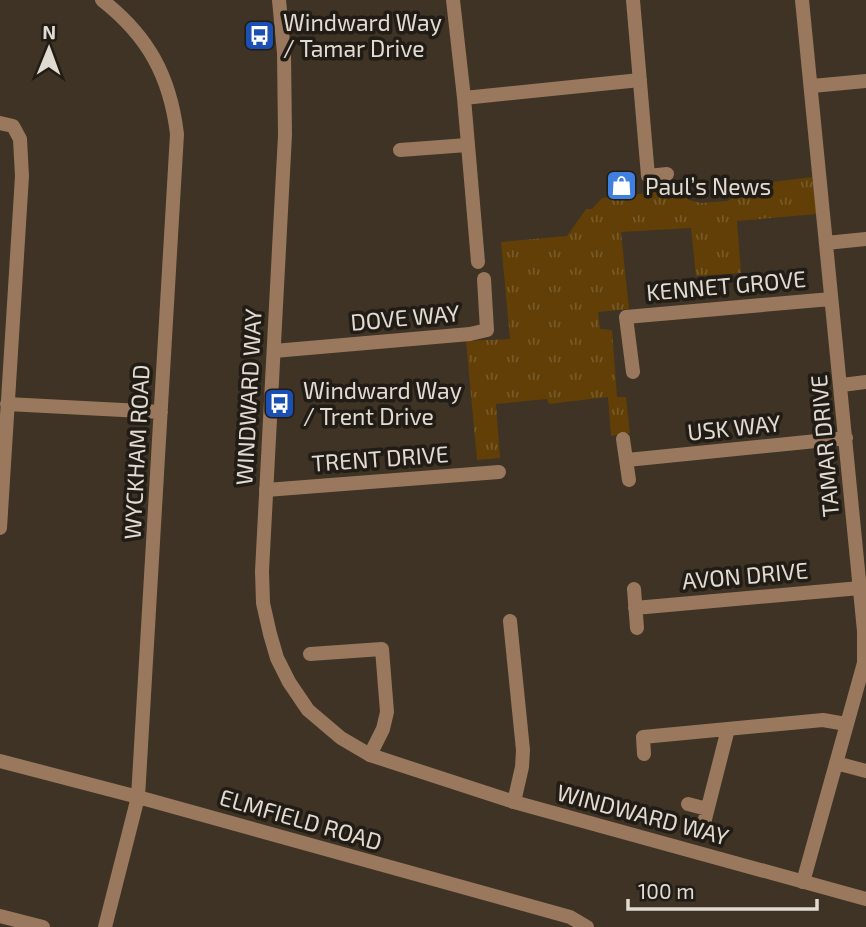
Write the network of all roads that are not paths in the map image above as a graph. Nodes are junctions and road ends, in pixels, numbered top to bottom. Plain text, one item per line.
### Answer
1 (102, 0) edge
2 (279, 0) edge
3 (453, 0) edge
4 (634, 0) edge
5 (802, 0) edge
6 (640, 80) junction
7 (866, 81) edge
8 (812, 86) junction
9 (464, 97) junction
10 (0, 123) edge
11 (467, 145) junction
12 (400, 150) dead end
13 (667, 174) dead end
14 (866, 239) edge
15 (827, 243) junction
16 (478, 262) dead end
17 (484, 279) dead end
18 (831, 299) junction
19 (274, 351) junction
20 (633, 372) dead end
21 (866, 382) edge
22 (842, 385) junction
23 (7, 404) junction
24 (162, 412) junction
25 (846, 438) junction
26 (623, 439) dead end
27 (626, 460) junction
28 (499, 472) dead end
29 (629, 480) dead end
30 (265, 490) junction
31 (0, 528) edge
32 (862, 585) edge
33 (634, 589) dead end
34 (635, 608) junction
35 (510, 621) dead end
36 (637, 628) dead end
37 (310, 654) dead end
38 (846, 724) junction
39 (728, 729) junction
40 (644, 754) dead end
41 (370, 755) junction
42 (0, 761) edge
43 (836, 763) junction
44 (866, 771) edge
45 (138, 797) junction
46 (514, 802) junction
47 (688, 804) dead end
48 (707, 809) junction
49 (702, 827) dead end
50 (803, 882) junction
51 (866, 900) edge
52 (0, 916) edge
53 (43, 927) edge
54 (105, 927) edge
55 (587, 927) edge

1 - 24 street, WYCKHAM ROAD
2 - 19 street, WINDWARD WAY
3 - 9 street
4 - 6 street
5 - 8 street, TAMAR DRIVE
6 - 9 street
6 - 13 street
7 - 8 street
8 - 15 street, TAMAR DRIVE
9 - 11 street
10 - 23 street
11 - 12 street
11 - 16 street
14 - 15 street
15 - 18 street, TAMAR DRIVE
17 - 19 street, DOVE WAY
18 - 20 street, KENNET GROVE
18 - 22 street, TAMAR DRIVE
19 - 30 street, WINDWARD WAY
21 - 22 street
22 - 25 street, TAMAR DRIVE
23 - 24 street
23 - 31 street
24 - 45 street, WYCKHAM ROAD
25 - 27 street, USK WAY
25 - 32 street, TAMAR DRIVE
26 - 27 street
27 - 29 street
28 - 30 street, TRENT DRIVE
30 - 41 street, WINDWARD WAY
32 - 34 street, AVON DRIVE
32 - 38 street, TAMAR DRIVE
33 - 34 street
34 - 36 street
35 - 46 street
37 - 41 street
38 - 39 street
38 - 43 street, TAMAR DRIVE
39 - 40 street
39 - 48 street
41 - 46 street, WINDWARD WAY
42 - 45 street, ELMFIELD ROAD
43 - 44 street
43 - 50 street, TAMAR DRIVE
45 - 54 street, WYCKHAM ROAD
45 - 55 street, ELMFIELD ROAD
46 - 50 street, WINDWARD WAY
47 - 48 street
48 - 49 street
50 - 51 street, WINDWARD WAY
52 - 53 street

